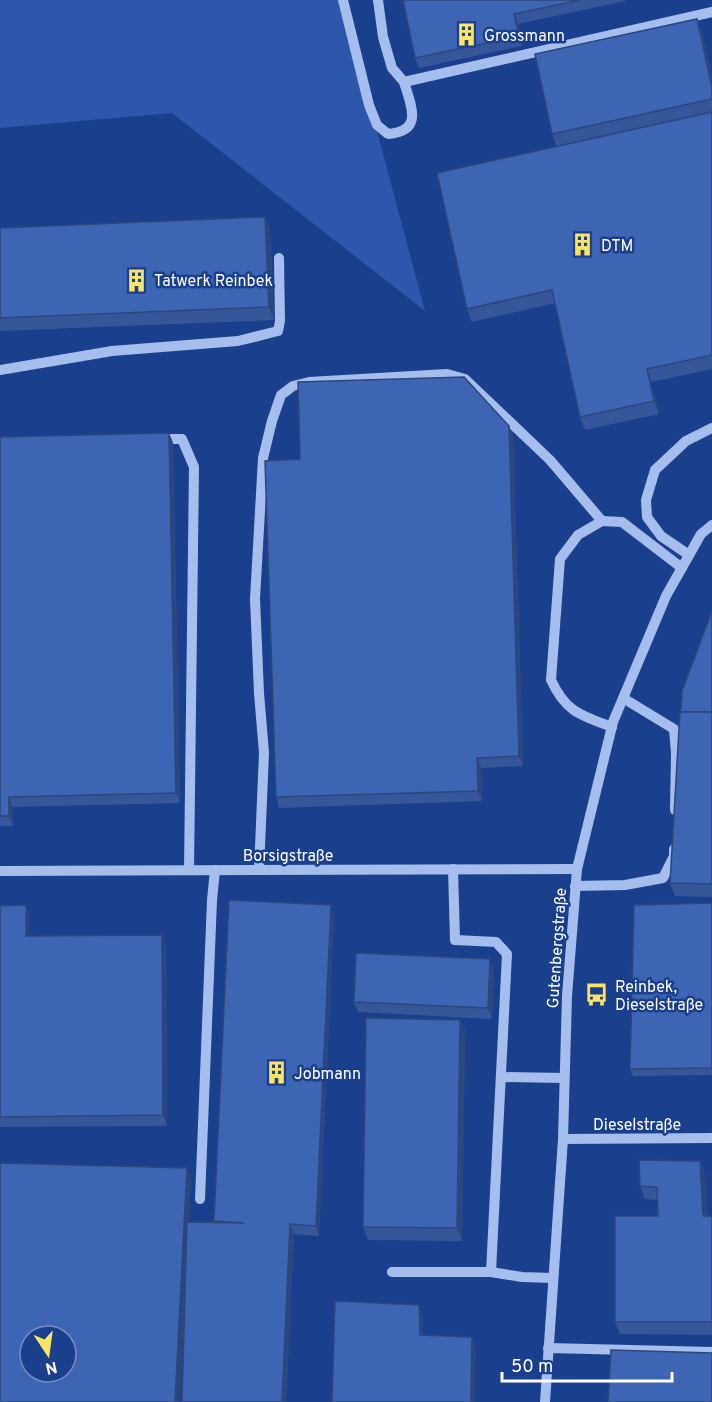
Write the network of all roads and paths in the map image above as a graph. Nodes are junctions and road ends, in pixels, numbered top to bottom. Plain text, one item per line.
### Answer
1 (343, 0) edge
2 (378, 0) edge
3 (712, 12) edge
4 (404, 82) junction
5 (279, 258) dead end
6 (0, 370) edge
7 (712, 428) edge
8 (148, 439) edge
9 (602, 520) junction
10 (712, 525) edge
11 (689, 555) junction
12 (682, 568) junction
13 (623, 698) junction
14 (612, 727) junction
15 (453, 869) junction
16 (577, 869) junction
17 (189, 870) junction
18 (215, 870) junction
19 (259, 870) junction
20 (0, 871) edge
21 (575, 886) junction
22 (501, 1077) junction
23 (564, 1078) junction
24 (712, 1138) edge
25 (563, 1139) junction
26 (201, 1199) dead end
27 (392, 1272) dead end
28 (491, 1272) junction
29 (553, 1278) junction
30 (548, 1348) junction
31 (712, 1352) edge
32 (545, 1402) edge

1 - 4 street
2 - 4 street
3 - 4 street
5 - 6 street
7 - 11 street
8 - 17 street
9 - 12 street
9 - 14 street
9 - 19 street
10 - 11 street, Gutenbergstraße
11 - 12 street, Gutenbergstraße
12 - 13 street, Gutenbergstraße
13 - 14 street, Gutenbergstraße
13 - 21 street
14 - 16 street, Gutenbergstraße
15 - 16 street, Borsigstraße
15 - 19 street, Borsigstraße
15 - 22 street
16 - 21 street, Gutenbergstraße
17 - 18 street, Borsigstraße
17 - 20 street, Borsigstraße
18 - 19 street, Borsigstraße
18 - 26 street
21 - 23 street, Gutenbergstraße
22 - 23 street
22 - 28 street
23 - 25 street, Gutenbergstraße
24 - 25 street, Dieselstraße
25 - 29 street, Gutenbergstraße
27 - 28 street
28 - 29 street
29 - 30 street, Gutenbergstraße
30 - 31 street
30 - 32 street, Gutenbergstraße

